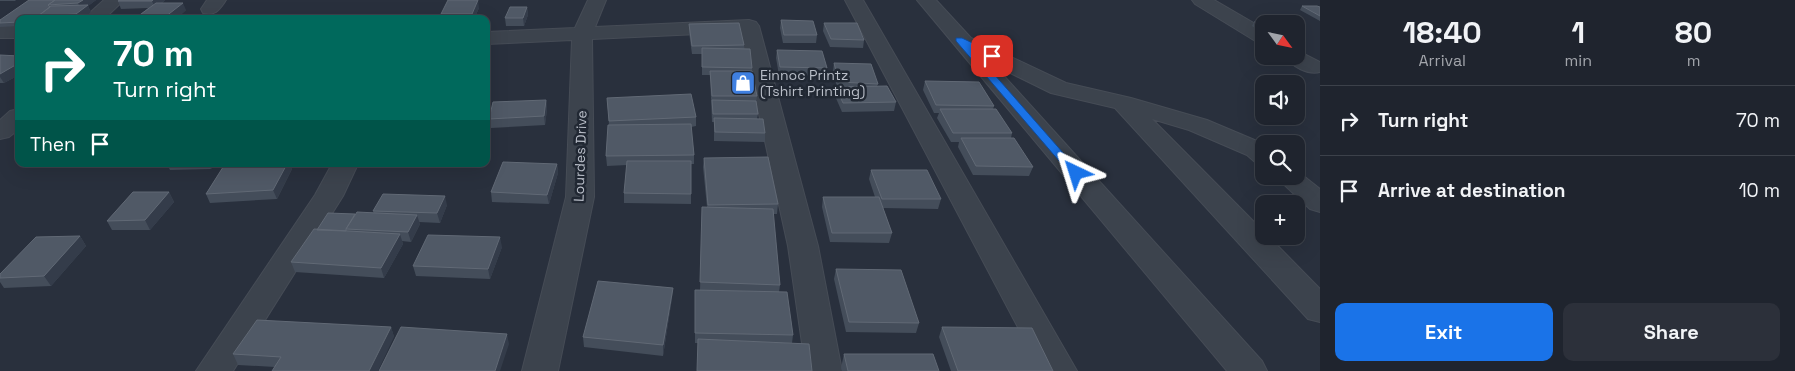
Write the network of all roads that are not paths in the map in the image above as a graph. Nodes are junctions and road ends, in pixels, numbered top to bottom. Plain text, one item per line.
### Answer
1 (115, 0) edge
2 (597, 0) edge
3 (854, 0) edge
4 (926, 0) edge
5 (1201, 0) edge
6 (97, 15) edge
7 (2, 23) edge
8 (15, 30) edge
9 (1255, 33) edge
10 (582, 34) junction
11 (490, 38) edge
12 (959, 39) junction
13 (1305, 62) edge
14 (1313, 67) dead end
15 (1123, 103) junction
16 (15, 119) edge
17 (0, 132) edge
18 (1255, 150) edge
19 (344, 167) edge
20 (1299, 185) edge
21 (1320, 203) edge
22 (1320, 310) edge
23 (214, 371) edge
24 (540, 371) edge
25 (824, 371) edge
26 (1059, 371) edge
27 (1249, 371) edge

1 - 6 street
2 - 10 street, Lourdes Drive
3 - 26 street
4 - 12 street
5 - 9 street
7 - 8 street
10 - 11 street
10 - 24 street, Lourdes Drive
10 - 25 street
12 - 15 street
12 - 27 street
13 - 14 street
15 - 18 street
15 - 22 street
16 - 17 street
19 - 23 street
20 - 21 street

